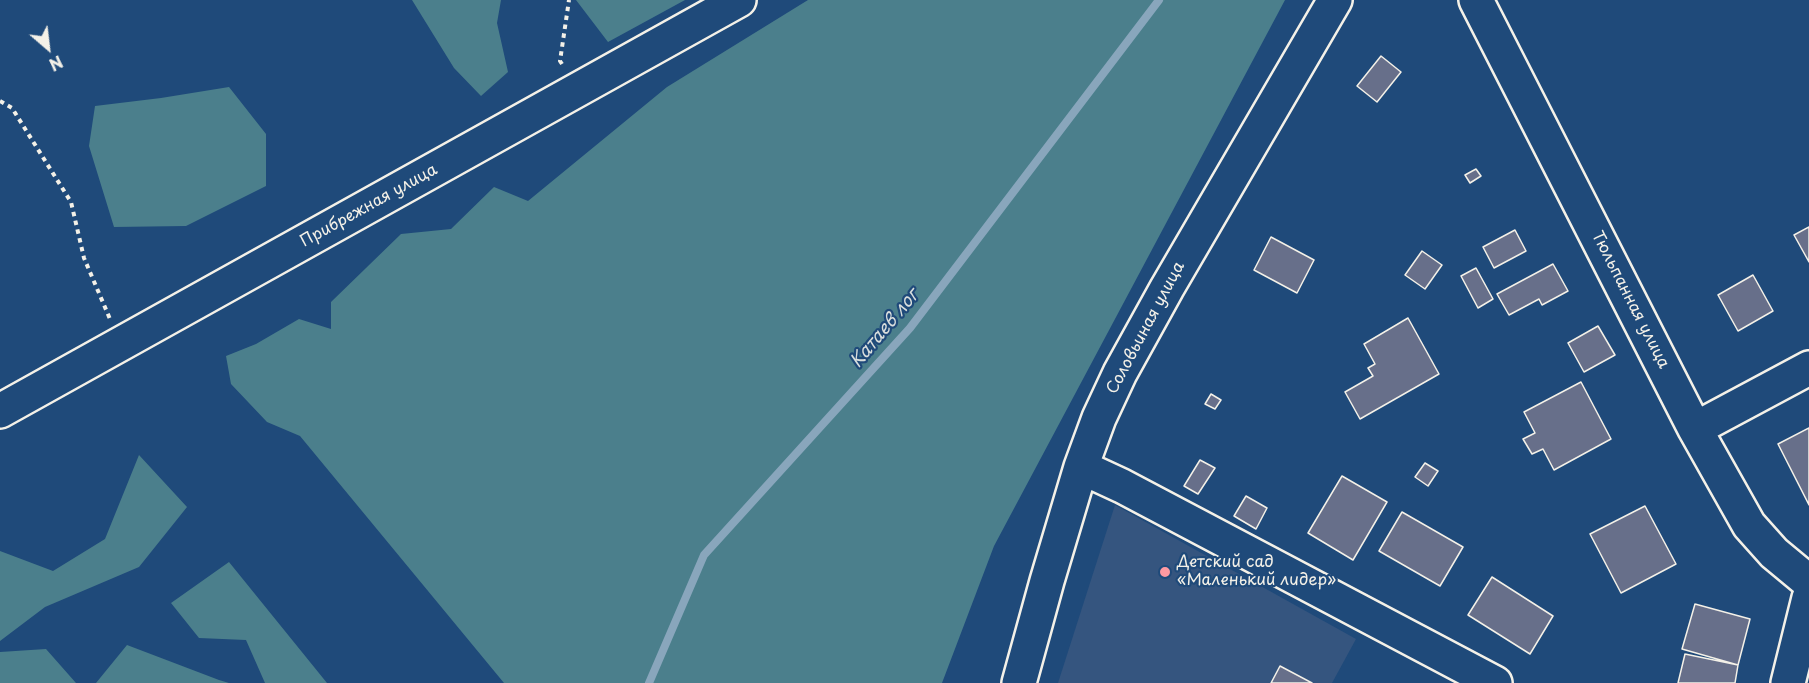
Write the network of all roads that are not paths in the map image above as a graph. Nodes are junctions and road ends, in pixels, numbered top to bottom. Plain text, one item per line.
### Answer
1 (739, 0) edge
2 (1335, 0) edge
3 (1476, 0) edge
4 (1809, 368) edge
5 (0, 411) edge
6 (1695, 429) junction
7 (1081, 467) junction
8 (1809, 582) edge
9 (1809, 598) edge
10 (1019, 683) edge
11 (1496, 683) edge
12 (1788, 683) edge

1 - 5 street, Прибрежная улица
2 - 7 street, Соловьиная улица
3 - 6 street, Тюльпанная улица
4 - 6 street
6 - 8 street, Тюльпанная улица
7 - 10 street, Соловьиная улица
7 - 11 street
9 - 12 street

